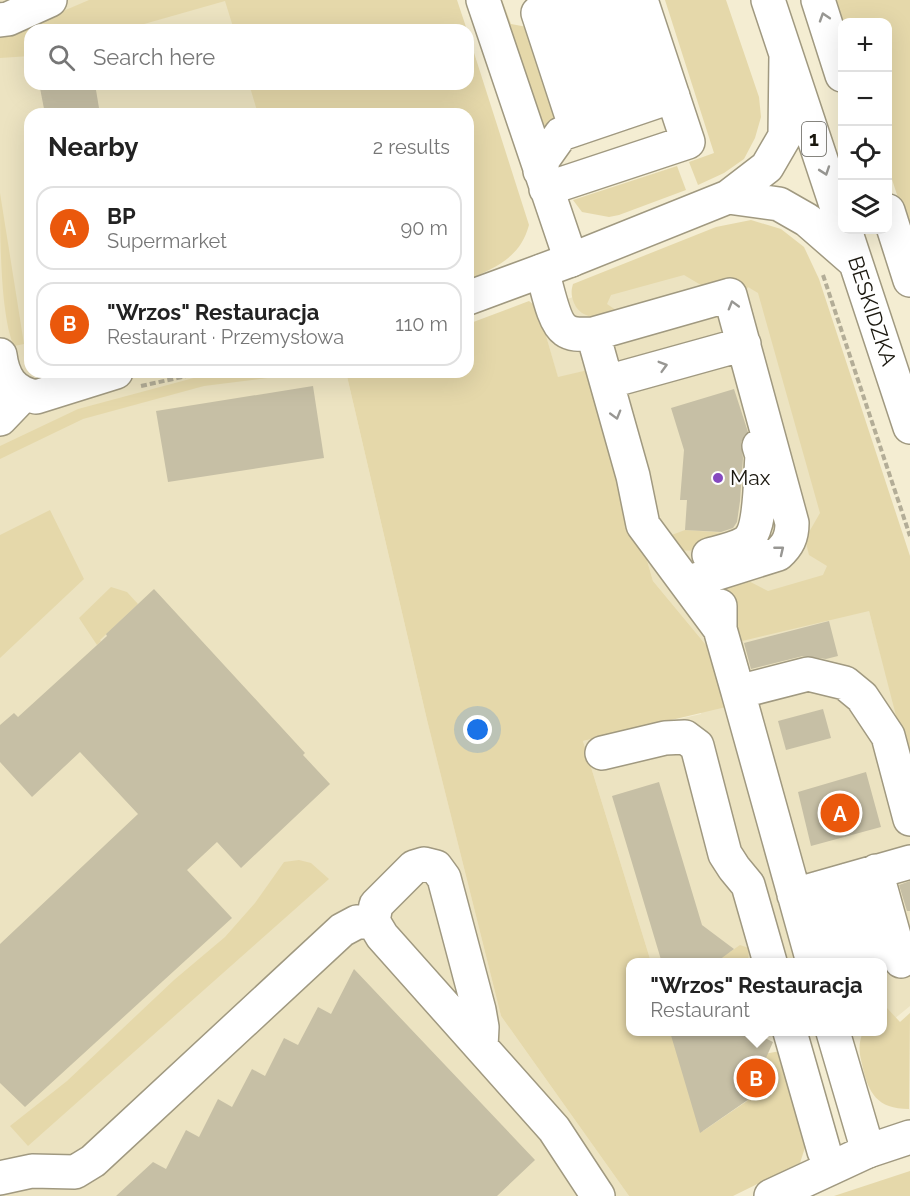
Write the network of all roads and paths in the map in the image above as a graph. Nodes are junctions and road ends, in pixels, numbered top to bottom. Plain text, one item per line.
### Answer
1 (483, 0) edge
2 (614, 0) edge
3 (641, 0) edge
4 (768, 0) edge
5 (818, 0) edge
6 (39, 2) edge
7 (559, 3) edge
8 (0, 20) edge
9 (786, 56) junction
10 (842, 72) edge
11 (625, 112) junction
12 (543, 180) junction
13 (728, 197) junction
14 (838, 208) edge
15 (892, 224) edge
16 (846, 234) edge
17 (856, 262) junction
18 (556, 266) junction
19 (910, 280) edge
20 (474, 296) edge
21 (593, 334) junction
22 (744, 344) junction
23 (0, 355) edge
24 (97, 378) edge
25 (607, 382) junction
26 (23, 395) junction
27 (0, 419) edge
28 (910, 427) edge
29 (766, 447) junction
30 (633, 476) junction
31 (719, 573) junction
32 (686, 583) junction
33 (720, 629) junction
34 (738, 692) junction
35 (602, 753) dead end
36 (910, 819) edge
37 (866, 876) edge
38 (373, 921) junction
39 (769, 958) edge
40 (816, 958) edge
41 (841, 958) edge
42 (891, 964) edge
43 (791, 1036) edge
44 (834, 1036) edge
45 (481, 1047) junction
46 (910, 1137) edge
47 (868, 1151) junction
48 (831, 1167) junction
49 (0, 1178) edge
50 (598, 1196) edge
51 (771, 1196) edge

1 - 12 main road
2 - 11 main road
3 - 11 main road
4 - 9 main road, 1
10 -> 5 main road
6 - 8 main road
7 - 11 main road
9 - 13 main road
9 -> 14 main road, 1
11 - 12 main road
11 - 12 main road
12 - 18 main road
13 - 17 main road
13 - 18 main road
15 - 19 main road
16 - 17 main road, BESKIDZKA
17 - 28 main road, BESKIDZKA
18 - 20 main road
18 - 21 main road
22 -> 21 main road
21 - 25 main road
25 -> 22 main road
22 - 29 main road
23 - 26 main road
24 - 26 main road
25 -> 30 main road
26 - 27 main road
29 - 30 main road
31 -> 29 main road
30 - 32 main road
31 - 32 main road
31 - 33 main road
32 - 33 main road
33 - 34 main road
34 - 36 main road
34 - 37 main road
35 - 39 main road
37 - 40 main road
37 - 41 main road
37 - 42 main road
38 - 45 main road
38 - 45 main road
38 - 49 main road
43 - 48 main road
44 - 47 main road
45 - 50 main road
46 - 47 main road
47 - 48 main road
48 - 51 main road

